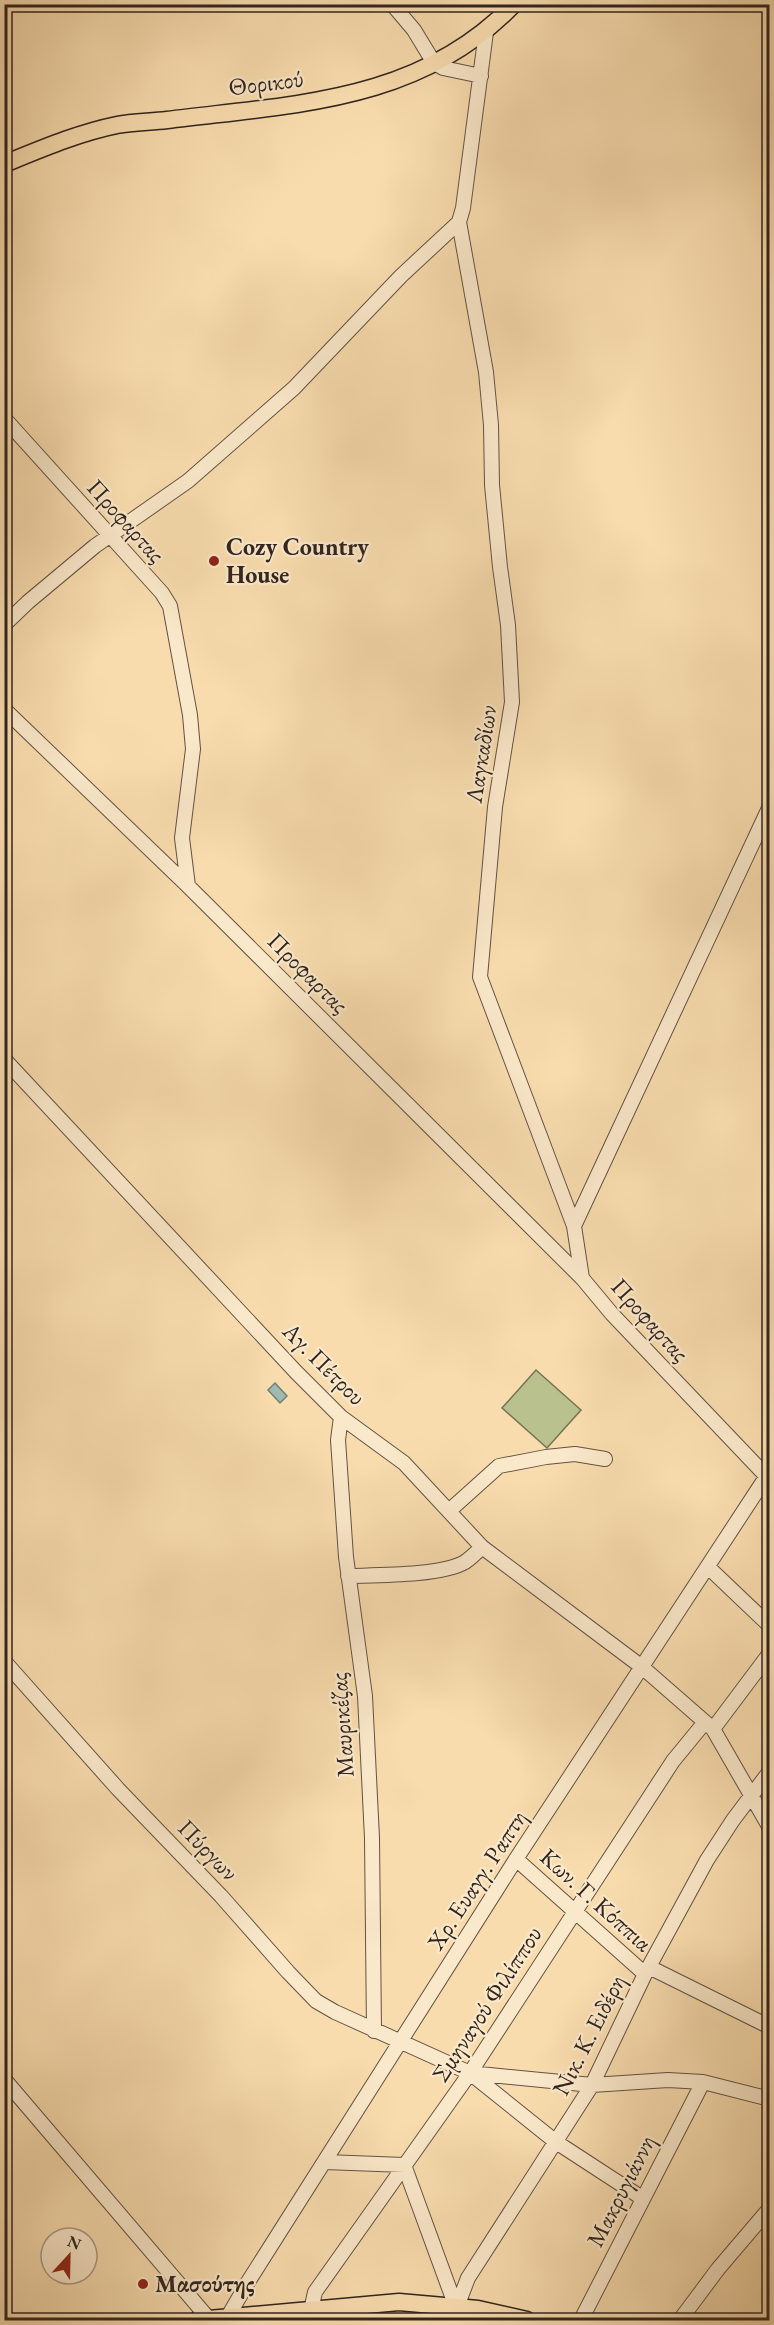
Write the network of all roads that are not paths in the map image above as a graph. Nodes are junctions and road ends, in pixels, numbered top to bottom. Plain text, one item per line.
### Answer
1 (392, 4) edge
2 (514, 4) edge
3 (486, 32) junction
4 (434, 63) junction
5 (481, 76) junction
6 (4, 164) edge
7 (459, 222) junction
8 (4, 418) edge
9 (110, 536) junction
10 (4, 625) edge
11 (4, 709) edge
12 (770, 806) edge
13 (188, 886) junction
14 (4, 1059) edge
15 (574, 1226) junction
16 (582, 1278) junction
17 (341, 1417) junction
18 (605, 1459) dead end
19 (768, 1476) edge
20 (450, 1510) junction
21 (482, 1546) junction
22 (708, 1567) junction
23 (348, 1576) junction
24 (770, 1626) edge
25 (770, 1653) edge
26 (4, 1660) edge
27 (642, 1668) junction
28 (709, 1725) junction
29 (770, 1771) edge
30 (750, 1797) junction
31 (770, 1828) edge
32 (516, 1859) junction
33 (574, 1911) junction
34 (647, 1970) junction
35 (770, 2027) edge
36 (374, 2031) junction
37 (400, 2042) junction
38 (470, 2073) junction
39 (4, 2079) edge
40 (703, 2082) junction
41 (592, 2085) junction
42 (770, 2099) edge
43 (556, 2142) junction
44 (325, 2162) junction
45 (404, 2165) junction
46 (642, 2198) junction
47 (770, 2208) edge
48 (454, 2314) edge
49 (309, 2316) edge
50 (227, 2319) edge
51 (203, 2320) edge
52 (527, 2320) edge
53 (581, 2320) edge
54 (680, 2320) edge

1 - 4 street
2 - 3 main road, Θορικού
3 - 4 main road, Θορικού
3 - 5 street
4 - 5 street
4 - 6 main road, Θορικού
5 - 7 street
7 - 9 street
7 - 15 street, Λαγκαδίων
8 - 9 street, Προφαρτας
9 - 10 street
9 - 13 street, Προφαρτας
11 - 13 street
12 - 15 street
13 - 16 street, Προφαρτας
14 - 17 street, Αγ. Πέτρου
15 - 16 street, Λαγκαδίων
16 - 19 street, Προφαρτας
17 - 20 street, Αγ. Πέτρου
17 - 23 street, Μαυρικέζας
18 - 20 street
19 - 22 street, Χρ. Ευαγγ. Ραπτη
20 - 21 street, Αγ. Πέτρου
21 - 23 street
21 - 27 street, Αγ. Πέτρου
22 - 24 street
22 - 27 street, Χρ. Ευαγγ. Ραπτη
23 - 36 street, Μαυρικέζας
25 - 28 street, Σμηναγού Φιλίππου
26 - 36 street, Πύργων
27 - 28 street, Αγ. Πέτρου
27 - 32 street, Χρ. Ευαγγ. Ραπτη
28 - 30 street
28 - 33 street, Σμηναγού Φιλίππου
29 - 30 street, Νικ. Κ. Ειδέρη
30 - 31 street
30 - 34 street, Νικ. Κ. Ειδέρη
32 - 33 street, Κων. Γ. Κόππια
32 - 37 street, Χρ. Ευαγγ. Ραπτη
33 - 34 street, Κων. Γ. Κόππια
33 - 38 street, Σμηναγού Φιλίππου
34 - 35 street, Κων. Γ. Κόππια
34 - 41 street, Νικ. Κ. Ειδέρη
36 - 37 street, Πύργων
37 - 38 street, Πύργων
37 - 44 street, Χρ. Ευαγγ. Ραπτη
38 - 41 street
38 - 43 street
38 - 45 street, Σμηναγού Φιλίππου
39 - 51 street
40 - 41 street
40 - 42 street
40 - 46 street, Μακρυγιάννη
41 - 43 street, Νικ. Κ. Ειδέρη
43 - 46 street
43 - 48 street, Νικ. Κ. Ειδέρη
44 - 45 street
44 - 50 street, Χρ. Ευαγγ. Ραπτη
45 - 48 street
45 - 49 street, Σμηναγού Φιλίππου
46 - 53 street, Μακρυγιάννη
47 - 54 street
48 - 49 main road
48 - 52 main road
49 - 50 main road
50 - 51 main road

